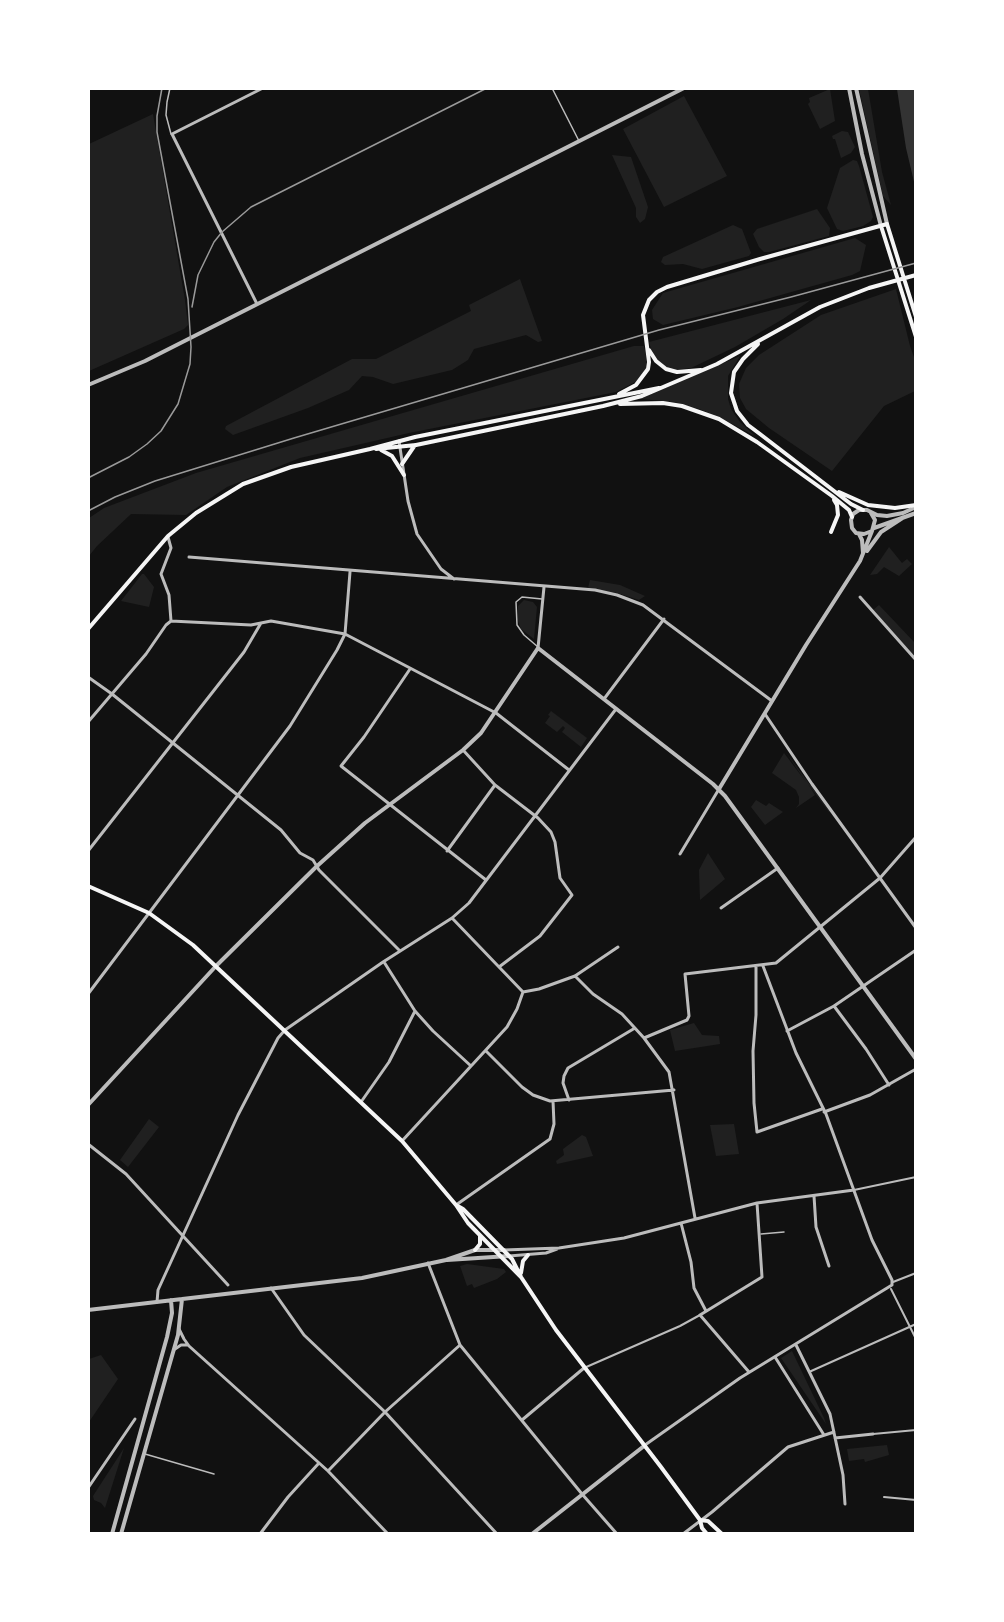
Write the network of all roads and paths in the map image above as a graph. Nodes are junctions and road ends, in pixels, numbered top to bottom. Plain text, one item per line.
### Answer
1 (171, 88) edge
2 (263, 88) edge
3 (552, 88) edge
4 (684, 88) edge
5 (849, 88) edge
6 (856, 88) edge
7 (172, 134) junction
8 (579, 142) junction
9 (887, 224) junction
10 (881, 226) junction
11 (915, 275) edge
12 (257, 304) junction
13 (915, 317) edge
14 (765, 337) junction
15 (915, 338) edge
16 (648, 349) junction
17 (705, 370) junction
18 (88, 385) edge
19 (659, 388) junction
20 (615, 396) junction
21 (610, 404) junction
22 (399, 441) junction
23 (416, 445) junction
24 (400, 447) junction
25 (370, 449) junction
26 (377, 449) junction
27 (402, 464) junction
28 (404, 475) junction
29 (826, 485) junction
30 (832, 496) junction
31 (915, 506) edge
32 (863, 510) junction
33 (871, 513) junction
34 (915, 513) edge
35 (852, 517) junction
36 (904, 518) junction
37 (873, 529) junction
38 (831, 532) dead end
39 (859, 534) junction
40 (168, 537) junction
41 (863, 554) junction
42 (189, 557) dead end
43 (861, 559) junction
44 (350, 571) junction
45 (456, 580) junction
46 (544, 586) junction
47 (860, 597) dead end
48 (543, 599) junction
49 (664, 620) junction
50 (171, 621) junction
51 (261, 623) junction
52 (251, 625) junction
53 (88, 629) edge
54 (345, 634) junction
55 (255, 635) junction
56 (538, 648) junction
57 (915, 660) edge
58 (410, 669) junction
59 (88, 677) edge
60 (112, 694) junction
61 (604, 699) junction
62 (772, 701) junction
63 (616, 709) junction
64 (496, 713) junction
65 (765, 714) junction
66 (88, 722) edge
67 (173, 742) junction
68 (463, 750) junction
69 (569, 770) junction
70 (495, 785) junction
71 (719, 789) junction
72 (238, 795) junction
73 (388, 805) junction
74 (534, 815) junction
75 (915, 837) edge
76 (88, 851) edge
77 (447, 851) junction
78 (680, 854) dead end
79 (316, 867) junction
80 (778, 868) junction
81 (879, 878) junction
82 (486, 880) junction
83 (88, 886) edge
84 (721, 908) dead end
85 (149, 913) junction
86 (452, 918) junction
87 (820, 928) junction
88 (915, 928) edge
89 (618, 947) dead end
90 (915, 950) edge
91 (400, 951) junction
92 (384, 962) junction
93 (216, 966) junction
94 (756, 966) junction
95 (763, 966) junction
96 (499, 967) junction
97 (575, 976) junction
98 (863, 987) junction
99 (523, 992) junction
100 (88, 994) edge
101 (834, 1006) junction
102 (415, 1011) junction
103 (635, 1028) junction
104 (285, 1030) junction
105 (787, 1031) junction
106 (644, 1038) junction
107 (486, 1051) junction
108 (915, 1059) edge
109 (471, 1066) junction
110 (915, 1069) edge
111 (889, 1084) junction
112 (674, 1090) junction
113 (553, 1101) junction
114 (570, 1101) junction
115 (361, 1102) junction
116 (88, 1105) edge
117 (823, 1111) junction
118 (402, 1141) junction
119 (88, 1144) edge
120 (915, 1177) edge
121 (854, 1190) junction
122 (814, 1196) junction
123 (757, 1203) junction
124 (456, 1205) junction
125 (695, 1218) junction
126 (681, 1223) junction
127 (784, 1232) dead end
128 (760, 1234) junction
129 (183, 1235) junction
130 (480, 1235) junction
131 (559, 1248) junction
132 (475, 1250) junction
133 (494, 1250) junction
134 (504, 1250) junction
135 (528, 1255) junction
136 (501, 1256) junction
137 (509, 1256) junction
138 (446, 1260) junction
139 (428, 1263) junction
140 (829, 1266) dead end
141 (915, 1274) edge
142 (521, 1277) junction
143 (893, 1283) junction
144 (228, 1286) dead end
145 (271, 1288) junction
146 (891, 1289) dead end
147 (182, 1299) junction
148 (171, 1300) junction
149 (157, 1302) junction
150 (88, 1310) edge
151 (706, 1311) junction
152 (700, 1315) junction
153 (915, 1324) edge
154 (910, 1327) junction
155 (179, 1329) junction
156 (915, 1339) edge
157 (795, 1344) junction
158 (460, 1345) junction
159 (189, 1346) junction
160 (174, 1350) junction
161 (775, 1357) junction
162 (584, 1368) junction
163 (749, 1372) junction
164 (809, 1372) junction
165 (385, 1412) junction
166 (135, 1419) dead end
167 (522, 1420) junction
168 (915, 1430) edge
169 (834, 1432) junction
170 (873, 1434) joint
171 (824, 1436) junction
172 (835, 1438) junction
173 (644, 1446) junction
174 (144, 1454) junction
175 (319, 1463) junction
176 (328, 1471) junction
177 (214, 1473) dead end
178 (88, 1488) edge
179 (582, 1494) junction
180 (884, 1497) dead end
181 (915, 1500) edge
182 (845, 1504) dead end
183 (700, 1520) junction
184 (112, 1533) edge
185 (121, 1533) edge
186 (260, 1533) edge
187 (388, 1533) edge
188 (497, 1533) edge
189 (532, 1533) edge
190 (617, 1533) edge
191 (683, 1533) edge
192 (707, 1533) edge
193 (722, 1533) edge

1 - 7 lane
2 - 7 street
3 - 8 lane
4 - 8 street
5 - 10 street
6 - 9 street
7 - 12 street
8 - 12 street
9 - 10 main road
9 - 13 main road
10 - 15 main road
10 - 16 main road
11 - 14 main road
12 - 18 street
14 - 17 main road
14 - 29 main road
16 - 17 main road
16 - 20 main road
17 - 19 main road
19 - 20 main road
19 - 21 main road
20 - 22 main road
21 - 23 main road
21 - 30 main road
22 - 24 street
22 - 25 main road
23 - 24 main road
23 - 27 main road
24 - 26 main road
24 - 27 street
25 - 26 main road
25 - 40 main road
26 - 28 main road
27 - 28 street
28 - 45 street
29 - 31 main road
29 - 32 main road
30 - 35 main road
30 - 38 main road
31 - 33 street
32 - 33 street
32 - 35 street
33 - 37 street
34 - 36 street
35 - 39 street
36 - 37 street
36 - 43 street
37 - 39 street
37 - 41 street
39 - 41 street
40 - 50 street
40 - 53 main road
41 - 43 street
42 - 44 street
43 - 62 street
44 - 45 street
44 - 54 street
45 - 46 street
46 - 48 street
46 - 49 street
47 - 57 street
48 - 56 street
48 - 56 lane
49 - 61 street
49 - 62 street
50 - 52 street
50 - 60 street
51 - 52 street
51 - 54 street
51 - 55 street
52 - 55 street
54 - 58 street
54 - 72 street
55 - 67 street
56 - 61 street
56 - 64 street
58 - 64 street
58 - 73 street
59 - 60 street
60 - 66 street
60 - 67 street
61 - 63 street
62 - 65 street
63 - 69 street
63 - 71 street
64 - 68 street
64 - 69 street
65 - 71 street
65 - 81 street
67 - 72 street
67 - 76 street
68 - 70 street
68 - 73 street
69 - 74 street
70 - 74 street
70 - 77 street
71 - 78 street
71 - 80 street
72 - 79 street
72 - 85 street
73 - 77 street
73 - 79 street
74 - 82 street
74 - 96 street
75 - 81 street
77 - 82 street
79 - 91 street
79 - 93 street
80 - 84 street
80 - 87 street
81 - 87 street
81 - 88 street
82 - 86 street
83 - 85 main road
85 - 93 main road
85 - 100 street
86 - 91 street
86 - 96 street
87 - 95 street
87 - 98 street
89 - 97 street
90 - 98 street
91 - 92 street
92 - 102 street
92 - 104 street
93 - 104 main road
93 - 116 street
94 - 95 street
94 - 106 street
94 - 117 street
95 - 105 street
96 - 99 street
97 - 99 street
97 - 103 street
98 - 101 street
98 - 108 street
99 - 107 street
101 - 105 street
101 - 111 street
102 - 109 street
102 - 115 street
103 - 106 street
103 - 114 street
104 - 115 main road
104 - 129 street
105 - 117 street
106 - 112 street
107 - 109 street
107 - 113 street
109 - 118 street
110 - 111 street
111 - 117 street
112 - 114 street
112 - 125 street
113 - 114 street
113 - 124 street
115 - 118 main road
117 - 121 street
118 - 124 main road
119 - 129 street
120 - 121 street
121 - 122 street
121 - 143 street
122 - 123 street
122 - 140 street
123 - 125 street
123 - 128 street
124 - 130 main road
124 - 134 main road
125 - 126 street
126 - 131 street
126 - 151 street
127 - 128 lane
128 - 151 street
129 - 144 street
129 - 149 street
130 - 132 main road
130 - 133 main road
131 - 134 street
131 - 135 street
132 - 133 street
132 - 138 street
133 - 134 street
133 - 136 main road
134 - 137 main road
135 - 137 street
135 - 142 main road
136 - 137 street
136 - 138 street
136 - 142 main road
137 - 142 main road
138 - 139 street
139 - 145 street
139 - 158 street
141 - 143 street
142 - 162 main road
143 - 157 street
145 - 147 street
145 - 165 street
146 - 154 street
147 - 148 street
147 - 155 street
148 - 149 street
148 - 184 street
149 - 150 street
151 - 152 street
152 - 162 street
152 - 163 street
153 - 154 street
154 - 156 street
154 - 164 street
155 - 159 street
155 - 160 street
157 - 161 street
157 - 164 street
158 - 165 street
158 - 167 street
159 - 160 street
159 - 175 street
160 - 174 street
161 - 163 street
161 - 171 street
162 - 167 street
162 - 173 main road
163 - 173 street
164 - 169 street
165 - 176 street
165 - 188 street
166 - 178 street
167 - 179 street
168 - 170 street
169 - 171 street
169 - 172 street
170 - 172 street
171 - 183 street
172 - 182 street
173 - 179 street
173 - 183 main road
174 - 177 lane
174 - 185 street
175 - 176 street
175 - 186 street
176 - 187 street
179 - 189 street
179 - 190 street
180 - 181 street
183 - 191 street
183 - 192 main road
183 - 193 main road

